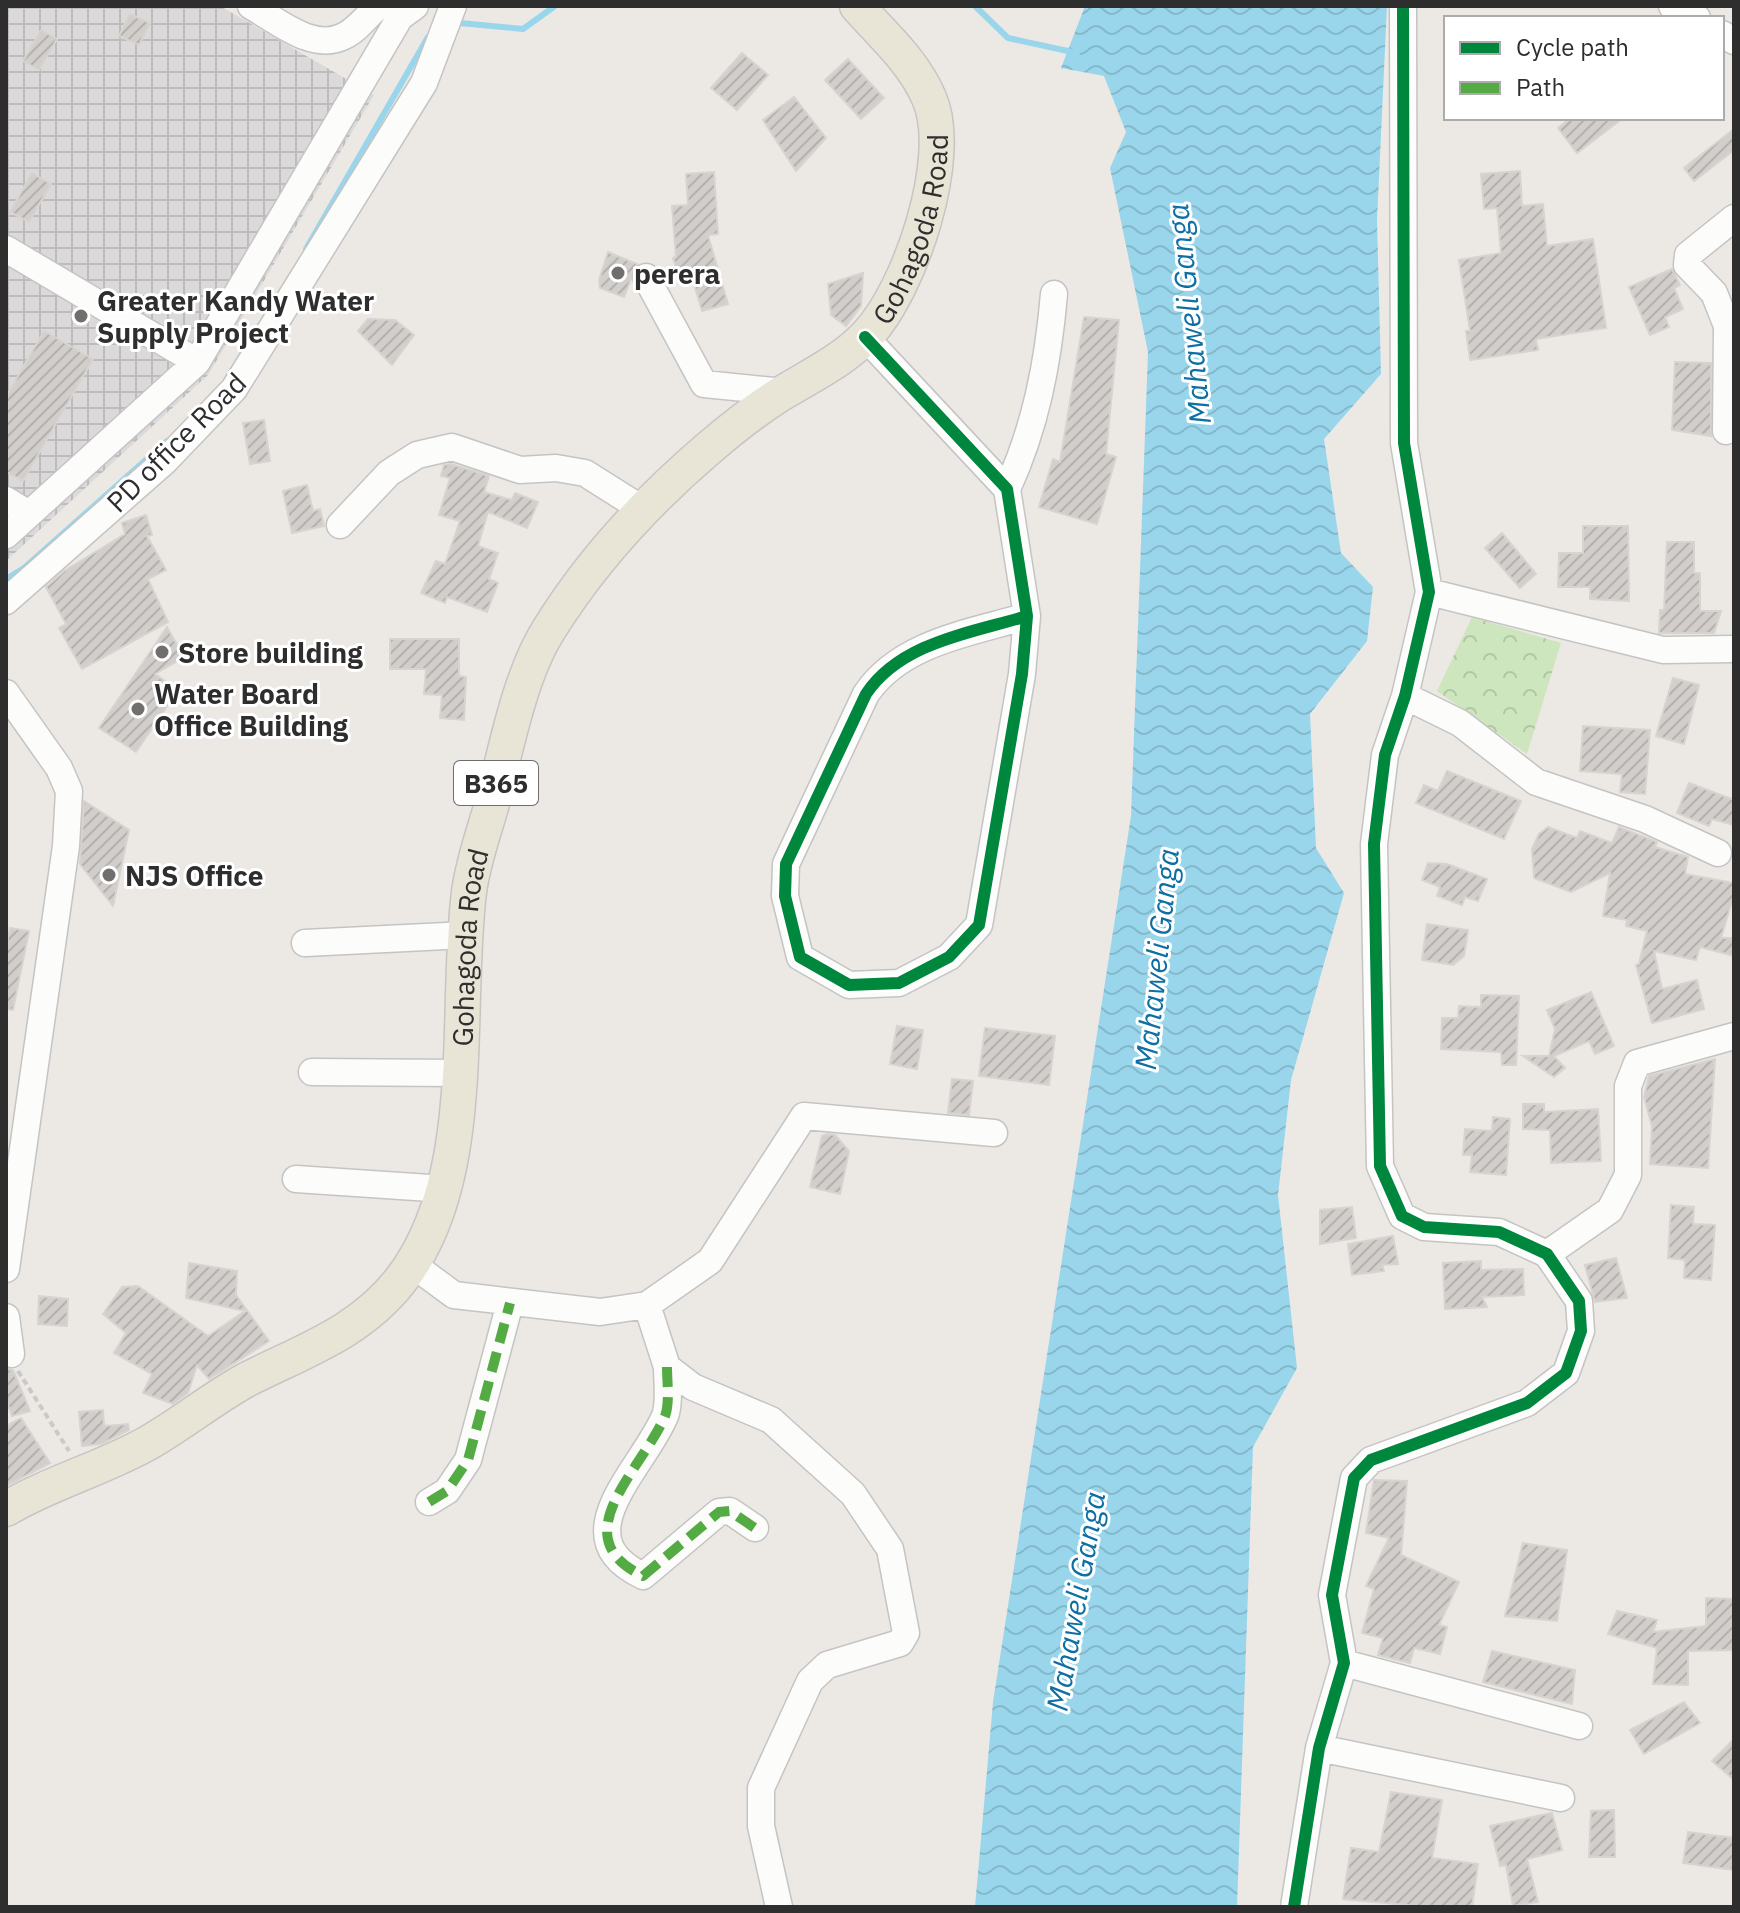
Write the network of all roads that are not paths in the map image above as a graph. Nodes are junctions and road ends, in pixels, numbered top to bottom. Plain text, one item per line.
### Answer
1 (251, 6) edge
2 (378, 6) edge
3 (415, 6) edge
4 (453, 6) edge
5 (857, 6) edge
6 (1403, 6) edge
7 (1672, 6) edge
8 (1693, 16) edge
9 (1734, 218) edge
10 (6, 249) edge
11 (646, 277) dead end
12 (1054, 294) dead end
13 (865, 337) junction
14 (197, 362) junction
15 (784, 392) junction
16 (1726, 431) dead end
17 (1007, 489) junction
18 (6, 500) edge
19 (642, 509) junction
20 (29, 514) junction
21 (340, 525) dead end
22 (6, 535) edge
23 (1429, 592) junction
24 (6, 601) edge
25 (1027, 616) junction
26 (1734, 649) edge
27 (6, 693) edge
28 (1405, 696) junction
29 (1718, 853) dead end
30 (466, 935) junction
31 (305, 943) dead end
32 (1734, 1036) edge
33 (312, 1072) dead end
34 (458, 1073) junction
35 (994, 1133) dead end
36 (296, 1179) dead end
37 (445, 1189) junction
38 (1547, 1254) junction
39 (412, 1264) junction
40 (6, 1269) edge
41 (510, 1303) junction
42 (647, 1305) junction
43 (6, 1317) edge
44 (11, 1354) road end
45 (667, 1367) junction
46 (429, 1502) dead end
47 (6, 1509) edge
48 (755, 1528) dead end
49 (1344, 1663) junction
50 (1579, 1726) dead end
51 (1319, 1748) junction
52 (1561, 1798) dead end
53 (779, 1907) edge
54 (1294, 1907) edge

1 - 2 street
3 - 14 street
4 - 24 street, PD office Road
5 - 13 main road, Gohagoda Road / B365
6 - 23 street
7 - 8 street
9 - 16 street
10 - 14 street
11 - 15 street
12 - 17 street
13 - 15 main road, Gohagoda Road / B365
13 - 17 street
14 - 20 street
15 - 19 main road, Gohagoda Road / B365
17 - 25 street
18 - 20 street
19 - 21 street
19 - 30 main road, Gohagoda Road / B365
20 - 22 street
23 - 26 street
23 - 28 street
25 - 25 street
27 - 40 street
28 - 29 street
28 - 38 street
30 - 31 street
30 - 34 main road, Gohagoda Road / B365
32 - 38 street
33 - 34 street
34 - 37 main road, Gohagoda Road / B365
35 - 42 street
36 - 37 street
37 - 39 main road, Gohagoda Road / B365
38 - 49 street
39 - 41 street
39 - 47 main road, Gohagoda Road / B365
41 - 42 street
41 - 46 street
42 - 45 street
43 - 44 street
45 - 48 street
45 - 53 street
49 - 50 street
49 - 51 street
51 - 52 street
51 - 54 street

